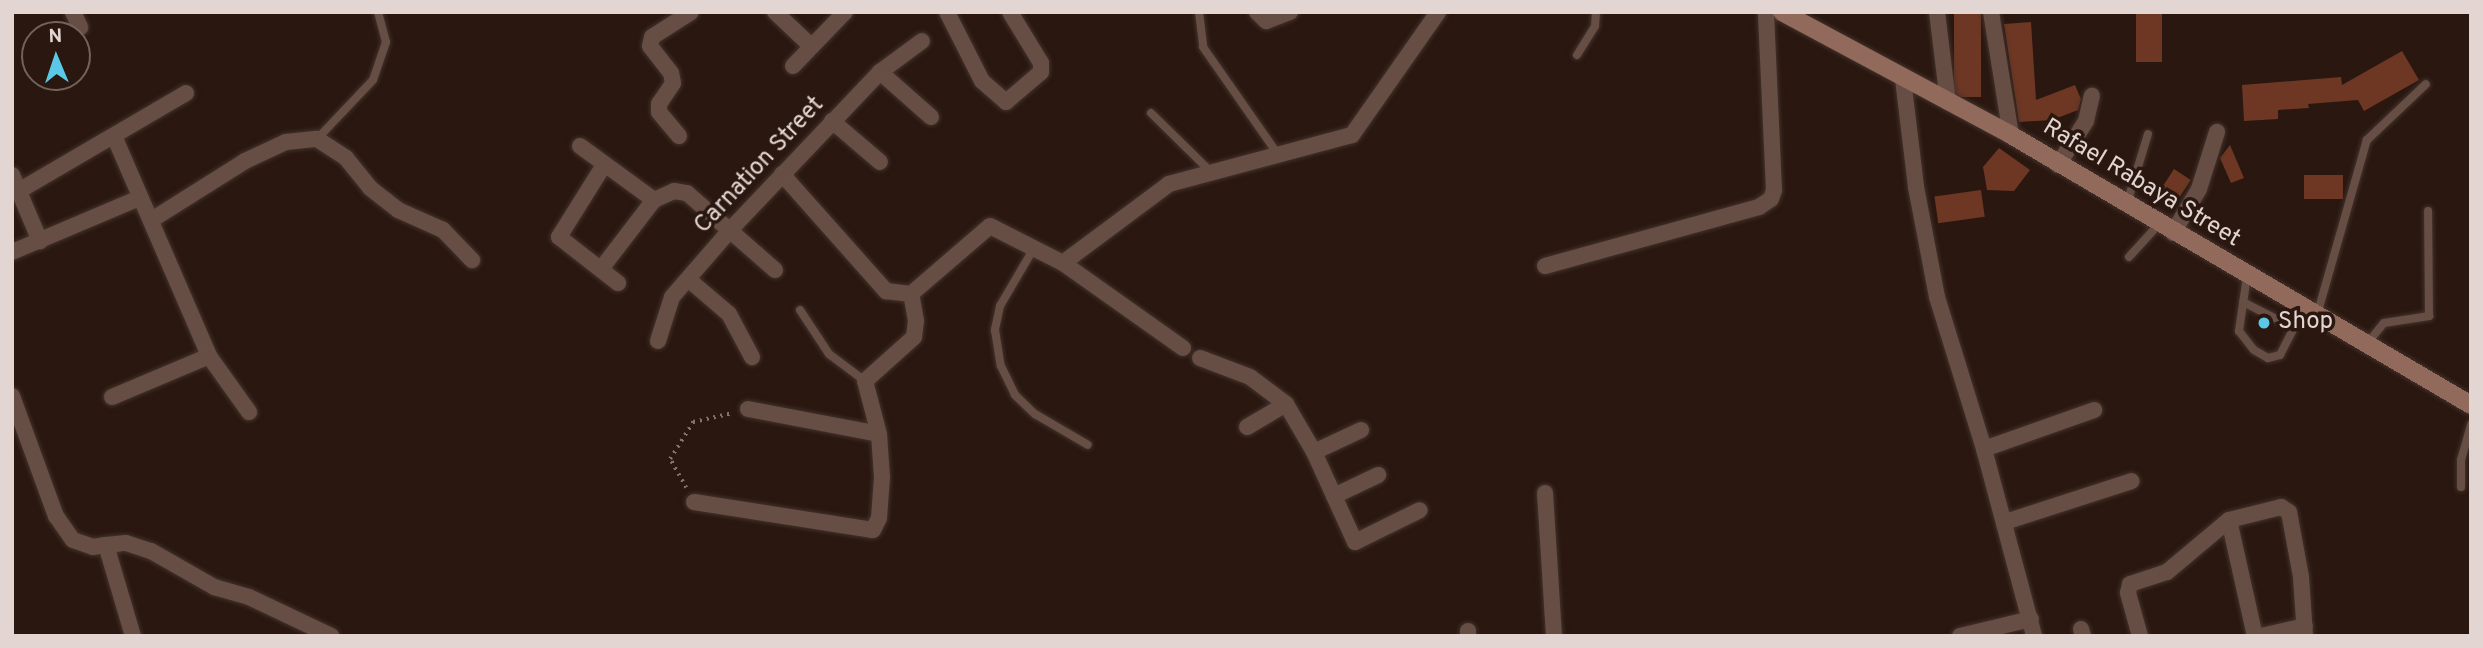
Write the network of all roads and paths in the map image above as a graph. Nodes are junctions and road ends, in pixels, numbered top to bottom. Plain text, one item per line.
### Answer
1 (378, 12) edge
2 (691, 12) edge
3 (775, 12) edge
4 (845, 12) edge
5 (947, 12) edge
6 (1010, 12) edge
7 (1199, 12) edge
8 (1257, 12) edge
9 (1290, 12) edge
10 (1438, 12) edge
11 (1595, 12) edge
12 (1766, 12) edge
13 (1782, 12) edge
14 (1937, 12) edge
15 (1991, 12) edge
16 (922, 41) dead end
17 (811, 46) junction
18 (1577, 55) dead end
19 (793, 66) dead end
20 (880, 72) junction
21 (1903, 79) junction
22 (2426, 84) dead end
23 (186, 93) dead end
24 (2092, 96) dead end
25 (1948, 102) junction
26 (1151, 113) dead end
27 (931, 117) dead end
28 (832, 121) junction
29 (2217, 132) dead end
30 (2148, 134) dead end
31 (2011, 135) junction
32 (114, 136) junction
33 (679, 136) dead end
34 (317, 139) junction
35 (580, 146) dead end
36 (1279, 157) junction
37 (880, 162) dead end
38 (604, 164) junction
39 (2058, 165) junction
40 (1213, 173) junction
41 (782, 174) junction
42 (17, 182) edge
43 (139, 198) junction
44 (654, 200) junction
45 (2126, 206) junction
46 (2428, 211) dead end
47 (152, 219) junction
48 (732, 229) junction
49 (2166, 229) junction
50 (40, 240) junction
51 (1035, 246) junction
52 (12, 252) edge
53 (2129, 257) dead end
54 (472, 260) dead end
55 (1063, 263) junction
56 (1545, 267) dead end
57 (601, 269) junction
58 (775, 270) dead end
59 (2247, 276) junction
60 (688, 279) junction
61 (618, 284) dead end
62 (911, 294) junction
63 (2243, 302) junction
64 (800, 310) dead end
65 (2310, 312) junction
66 (2294, 328) junction
67 (658, 341) dead end
68 (2366, 346) junction
69 (1183, 348) dead end
70 (209, 356) junction
71 (751, 357) dead end
72 (1200, 358) dead end
73 (865, 382) junction
74 (12, 396) edge
75 (112, 397) dead end
76 (1286, 404) junction
77 (2471, 405) edge
78 (748, 409) joint
79 (2094, 410) dead end
80 (249, 412) dead end
81 (2471, 424) edge
82 (1247, 427) dead end
83 (1361, 430) dead end
84 (879, 434) junction
85 (1087, 445) dead end
86 (1984, 449) junction
87 (1314, 452) junction
88 (1378, 475) dead end
89 (2132, 481) dead end
90 (2461, 488) dead end
91 (1545, 493) dead end
92 (1334, 496) junction
93 (694, 502) joint
94 (1420, 510) dead end
95 (2229, 520) junction
96 (2005, 522) junction
97 (106, 545) junction
98 (2031, 619) junction
99 (2305, 631) edge
100 (133, 636) edge
101 (331, 636) edge
102 (1554, 636) edge
103 (1960, 636) edge
104 (2034, 636) edge
105 (2140, 636) edge
106 (2255, 636) edge
107 (2261, 636) edge

1 - 34 lane
2 - 33 street
3 - 17 street
4 - 17 street
5 - 6 street
7 - 36 lane
8 - 9 street
10 - 36 street
11 - 18 lane
12 - 56 street
13 - 21 main road, Rafael Rabaya Street
14 - 25 street
15 - 31 street
16 - 20 street, Carnation Street
17 - 19 street
20 - 27 street
20 - 28 street, Carnation Street
21 - 25 main road, Rafael Rabaya Street
21 - 86 street
22 - 65 lane
23 - 32 street
24 - 39 street
25 - 31 main road, Rafael Rabaya Street
26 - 40 lane
28 - 37 street
28 - 41 street, Carnation Street
29 - 49 street
30 - 45 lane
31 - 39 main road, Rafael Rabaya Street
32 - 42 street
32 - 43 street
34 - 47 street
34 - 54 street
35 - 38 street
36 - 40 street
38 - 44 street
38 - 57 street
39 - 45 main road, Rafael Rabaya Street
40 - 55 street
41 - 48 street, Carnation Street
41 - 62 street
42 - 50 street
43 - 47 street
43 - 50 street
44 - 48 street
44 - 57 street
45 - 49 main road, Rafael Rabaya Street
46 - 68 lane
47 - 70 street
48 - 58 street
48 - 60 street, Carnation Street
49 - 53 lane
49 - 59 main road, Rafael Rabaya Street
50 - 52 street
51 - 55 street
51 - 62 street
51 - 85 lane
55 - 69 street
57 - 61 street
59 - 63 lane
59 - 65 main road, Rafael Rabaya Street
60 - 67 street, Carnation Street
60 - 71 street
62 - 73 street
63 - 66 lane
63 - 66 lane
64 - 73 lane
65 - 66 lane
65 - 68 main road, Rafael Rabaya Street
68 - 77 main road, Rafael Rabaya Street
70 - 75 street
70 - 80 street
72 - 76 street
73 - 84 street
74 - 97 street
76 - 82 street
76 - 87 street
78 - 84 street
78 - 93 path
79 - 86 street
81 - 90 lane
83 - 87 street
84 - 93 street
86 - 96 street
87 - 92 street
88 - 92 street
89 - 96 street
91 - 102 street
92 - 94 street
95 - 99 street
95 - 105 street
95 - 106 street
96 - 98 street
97 - 100 street
97 - 101 street
98 - 103 street
98 - 104 street
99 - 107 street

